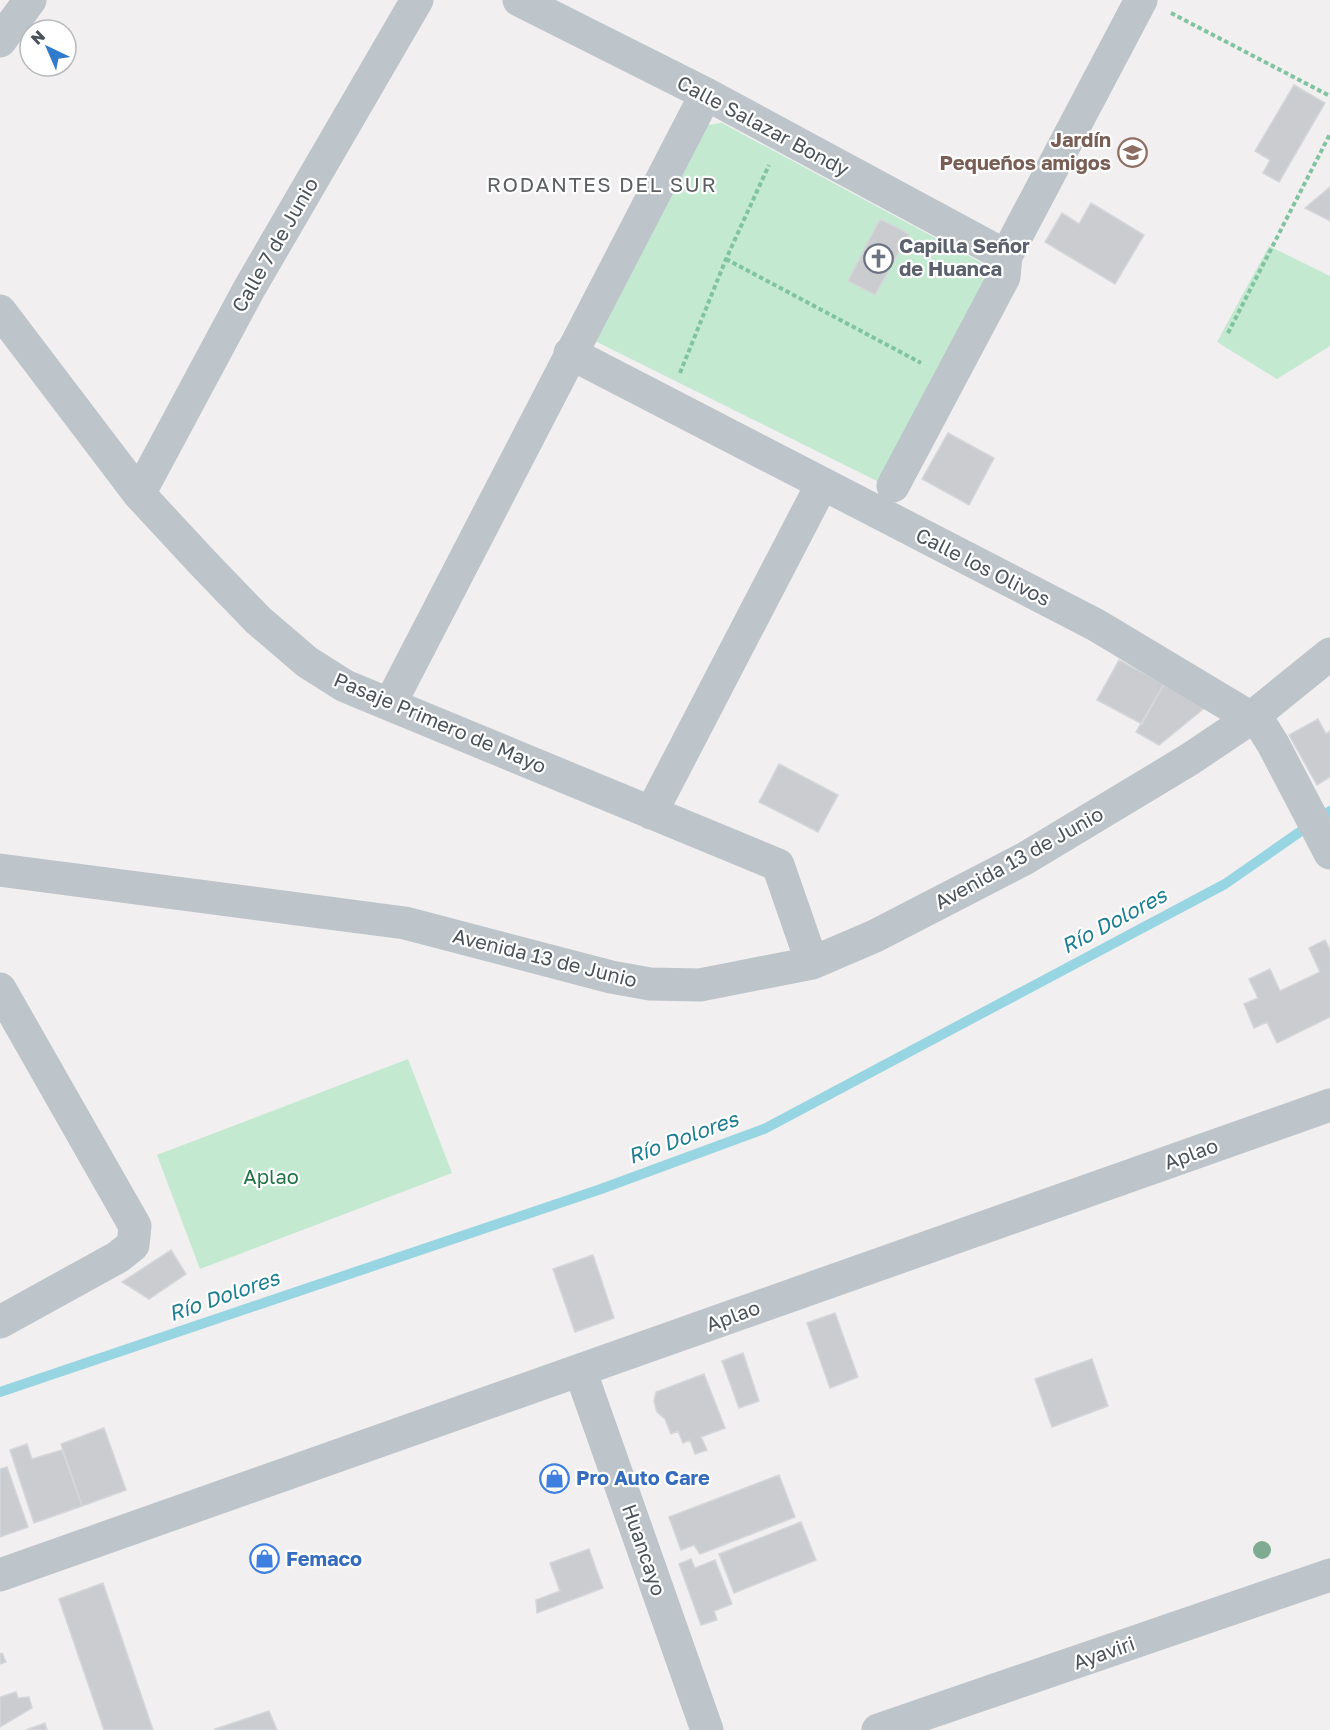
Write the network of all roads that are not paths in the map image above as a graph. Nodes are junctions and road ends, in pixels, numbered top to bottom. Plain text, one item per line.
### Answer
1 (30, 0) edge
2 (417, 0) edge
3 (519, 0) edge
4 (1154, 5) edge
5 (0, 41) edge
6 (706, 94) junction
7 (1006, 256) junction
8 (0, 311) edge
9 (570, 353) junction
10 (822, 484) junction
11 (893, 486) dead end
12 (140, 494) junction
13 (1330, 654) edge
14 (390, 704) junction
15 (1251, 718) junction
16 (651, 813) junction
17 (1330, 852) edge
18 (0, 870) edge
19 (812, 963) junction
20 (0, 989) edge
21 (1330, 1105) edge
22 (0, 1322) edge
23 (580, 1370) junction
24 (0, 1575) edge
25 (1321, 1586) edge
26 (707, 1730) edge
27 (878, 1730) edge

1 - 5 street
2 - 12 street, Calle 7 de Junio
3 - 6 street, Calle Salazar Bondy
4 - 7 street
6 - 7 street, Calle Salazar Bondy
6 - 9 street
7 - 11 street
8 - 12 street, Pasaje Primero de Mayo
9 - 10 street, Calle los Olivos
9 - 14 street
10 - 15 street, Calle los Olivos
10 - 16 street
12 - 14 street, Pasaje Primero de Mayo
13 - 15 street, Avenida 13 de Junio
14 - 16 street, Pasaje Primero de Mayo
15 - 17 street, Calle los Olivos
15 - 19 street, Avenida 13 de Junio
16 - 19 street, Pasaje Primero de Mayo
18 - 19 street, Avenida 13 de Junio
20 - 22 street
21 - 23 street, Aplao
23 - 24 street, Aplao
23 - 26 street, Huancayo
25 - 27 street, Ayaviri

